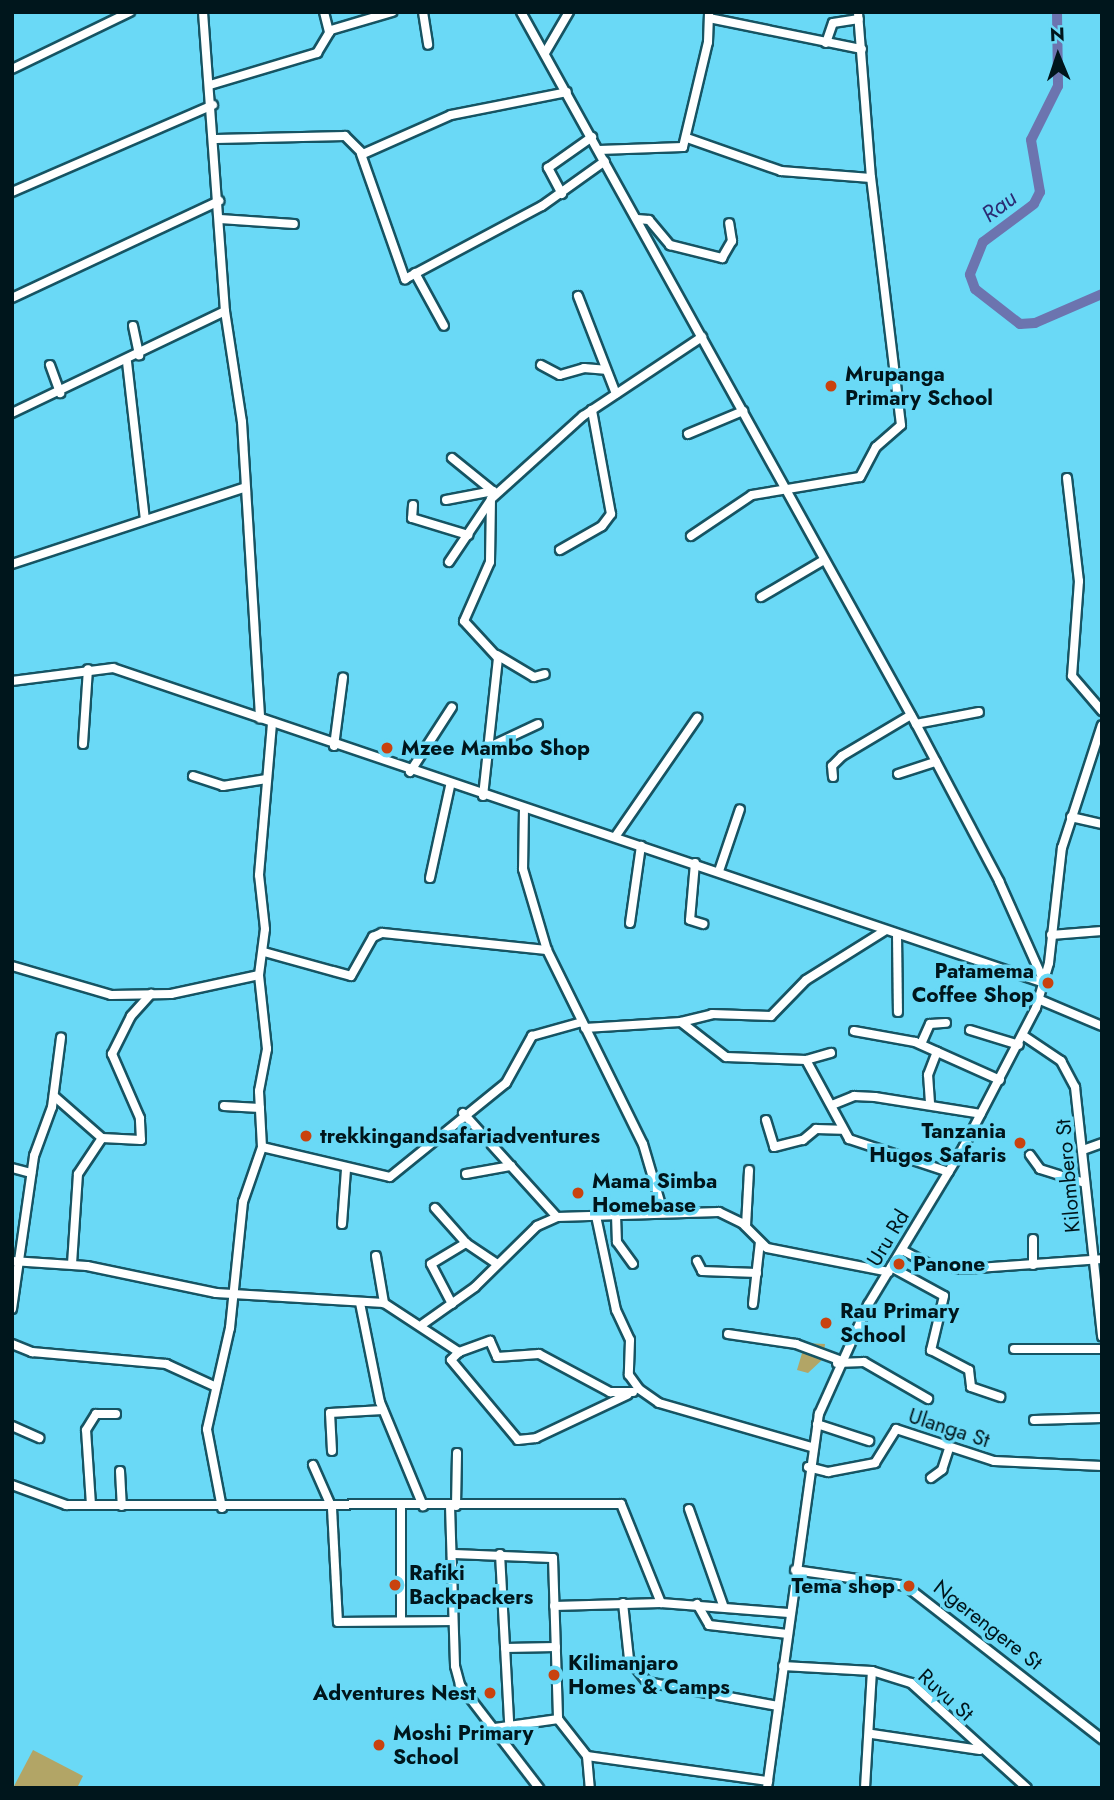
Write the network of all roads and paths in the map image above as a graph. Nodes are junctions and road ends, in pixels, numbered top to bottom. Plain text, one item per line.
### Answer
1 (130, 12) edge
2 (202, 12) edge
3 (324, 12) edge
4 (392, 12) edge
5 (423, 12) edge
6 (521, 12) edge
7 (569, 12) edge
8 (709, 15) edge
9 (858, 16) edge
10 (329, 32) junction
11 (826, 43) junction
12 (428, 45) dead end
13 (862, 49) junction
14 (545, 53) junction
15 (12, 69) edge
16 (210, 85) junction
17 (567, 92) junction
18 (213, 105) junction
19 (592, 136) junction
20 (687, 138) junction
21 (216, 139) junction
22 (599, 150) junction
23 (361, 154) junction
24 (605, 161) junction
25 (871, 178) junction
26 (12, 192) edge
27 (562, 194) junction
28 (219, 201) junction
29 (220, 219) junction
30 (638, 219) junction
31 (729, 223) dead end
32 (294, 225) dead end
33 (415, 274) junction
34 (578, 296) dead end
35 (12, 298) edge
36 (225, 311) junction
37 (133, 326) dead end
38 (444, 326) dead end
39 (702, 337) junction
40 (139, 355) junction
41 (127, 362) junction
42 (50, 365) dead end
43 (541, 365) dead end
44 (605, 370) junction
45 (61, 393) junction
46 (616, 394) junction
47 (592, 410) junction
48 (743, 411) junction
49 (12, 414) edge
50 (688, 435) dead end
51 (452, 458) dead end
52 (1067, 478) dead end
53 (784, 486) junction
54 (243, 488) junction
55 (493, 495) junction
56 (446, 500) dead end
57 (413, 505) dead end
58 (145, 519) junction
59 (468, 535) junction
60 (691, 536) dead end
61 (560, 550) dead end
62 (824, 560) junction
63 (449, 562) dead end
64 (12, 564) edge
65 (761, 597) dead end
66 (497, 655) junction
67 (88, 669) junction
68 (545, 674) dead end
69 (343, 678) dead end
70 (12, 681) edge
71 (452, 707) dead end
72 (1102, 711) edge
73 (979, 712) dead end
74 (911, 715) junction
75 (260, 718) junction
76 (697, 719) dead end
77 (272, 723) junction
78 (538, 724) dead end
79 (916, 724) junction
80 (1102, 726) edge
81 (83, 744) dead end
82 (334, 746) junction
83 (489, 747) junction
84 (936, 762) junction
85 (410, 772) junction
86 (898, 774) dead end
87 (193, 776) dead end
88 (832, 778) dead end
89 (266, 779) junction
90 (450, 786) junction
91 (483, 796) junction
92 (524, 808) junction
93 (740, 809) dead end
94 (1071, 817) junction
95 (1102, 824) edge
96 (615, 837) junction
97 (641, 846) junction
98 (695, 863) junction
99 (719, 871) junction
100 (430, 878) dead end
101 (630, 923) dead end
102 (703, 924) dead end
103 (886, 930) junction
104 (1102, 931) edge
105 (897, 934) junction
106 (1051, 935) junction
107 (547, 950) junction
108 (264, 952) junction
109 (12, 966) edge
110 (258, 975) junction
111 (1042, 979) junction
112 (151, 994) junction
113 (1038, 999) junction
114 (898, 1012) dead end
115 (681, 1022) junction
116 (946, 1023) dead end
117 (583, 1025) junction
118 (1102, 1026) edge
119 (970, 1030) dead end
120 (853, 1031) dead end
121 (1024, 1036) junction
122 (61, 1038) dead end
123 (921, 1044) junction
124 (1019, 1045) junction
125 (937, 1052) junction
126 (831, 1053) dead end
127 (806, 1060) junction
128 (1000, 1080) junction
129 (54, 1096) junction
130 (930, 1102) junction
131 (832, 1105) junction
132 (224, 1106) dead end
133 (260, 1108) junction
134 (463, 1113) junction
135 (981, 1114) junction
136 (766, 1121) dead end
137 (841, 1130) junction
138 (102, 1138) junction
139 (1102, 1143) edge
140 (262, 1147) junction
141 (1083, 1150) junction
142 (1030, 1155) dead end
143 (511, 1166) junction
144 (12, 1168) edge
145 (346, 1169) junction
146 (749, 1170) dead end
147 (949, 1172) junction
148 (31, 1173) junction
149 (466, 1174) dead end
150 (1085, 1182) junction
151 (435, 1208) dead end
152 (663, 1212) junction
153 (616, 1215) junction
154 (596, 1216) junction
155 (557, 1217) junction
156 (342, 1224) dead end
157 (746, 1226) junction
158 (1033, 1239) dead end
159 (760, 1242) junction
160 (466, 1243) junction
161 (902, 1250) junction
162 (376, 1256) dead end
163 (1098, 1258) edge
164 (697, 1261) dead end
165 (16, 1262) edge
166 (72, 1264) junction
167 (497, 1264) junction
168 (632, 1264) dead end
169 (1033, 1265) junction
170 (890, 1269) junction
171 (757, 1273) junction
172 (232, 1294) junction
173 (360, 1303) junction
174 (384, 1303) junction
175 (452, 1304) junction
176 (753, 1304) dead end
177 (12, 1309) edge
178 (423, 1324) junction
179 (728, 1334) dead end
180 (1102, 1337) edge
181 (12, 1344) edge
182 (1014, 1349) dead end
183 (1102, 1349) edge
184 (459, 1352) junction
185 (838, 1362) junction
186 (216, 1387) junction
187 (636, 1391) junction
188 (1000, 1398) dead end
189 (928, 1399) dead end
190 (383, 1409) junction
191 (116, 1414) dead end
192 (1102, 1418) edge
193 (1034, 1420) dead end
194 (817, 1424) junction
195 (12, 1426) edge
196 (39, 1438) dead end
197 (869, 1441) dead end
198 (811, 1447) junction
199 (949, 1448) junction
200 (332, 1451) dead end
201 (457, 1453) dead end
202 (313, 1465) dead end
203 (1102, 1466) edge
204 (808, 1467) junction
205 (120, 1471) dead end
206 (931, 1478) dead end
207 (12, 1485) edge
208 (91, 1505) junction
209 (122, 1506) junction
210 (401, 1506) junction
211 (423, 1506) junction
212 (453, 1506) junction
213 (332, 1507) junction
214 (222, 1508) junction
215 (689, 1509) dead end
216 (452, 1554) junction
217 (500, 1554) junction
218 (794, 1570) junction
219 (623, 1603) junction
220 (661, 1603) junction
221 (697, 1604) junction
222 (723, 1605) junction
223 (554, 1606) junction
224 (789, 1613) junction
225 (401, 1621) junction
226 (453, 1621) junction
227 (787, 1634) junction
228 (556, 1647) junction
229 (505, 1648) junction
230 (783, 1666) junction
231 (872, 1671) junction
232 (778, 1706) junction
233 (558, 1719) junction
234 (509, 1722) junction
235 (495, 1728) junction
236 (872, 1734) junction
237 (1102, 1739) edge
238 (981, 1750) junction
239 (587, 1756) junction
240 (767, 1784) edge
241 (539, 1788) edge
242 (590, 1788) edge
243 (864, 1788) edge
244 (1027, 1788) edge

1 - 15 street
2 - 16 street
3 - 10 street
4 - 10 street
5 - 12 street
6 - 14 street
7 - 14 street
8 - 11 street
8 - 20 street
9 - 11 street
9 - 13 street
10 - 16 street
11 - 13 street
13 - 25 street
14 - 17 street
16 - 18 street
17 - 19 street
17 - 23 street
18 - 21 street
18 - 26 street
19 - 22 street
19 - 27 street
20 - 22 street
20 - 25 street
21 - 23 street
21 - 28 street
22 - 24 street
23 - 33 street
24 - 27 street
24 - 30 street
25 - 53 street
27 - 33 street
28 - 29 street
28 - 35 street
29 - 32 street
29 - 36 street
30 - 31 street
30 - 39 street
33 - 38 street
34 - 44 street
36 - 40 street
36 - 54 street
37 - 40 street
39 - 46 street
39 - 48 street
40 - 41 street
41 - 45 street
41 - 58 street
42 - 45 street
43 - 44 street
44 - 46 street
45 - 49 street
46 - 47 street
47 - 55 street
47 - 61 street
48 - 50 street
48 - 53 street
51 - 55 street
52 - 72 street
53 - 60 street
53 - 62 street
54 - 58 street
54 - 75 street
55 - 56 street
55 - 59 street
55 - 66 street
57 - 59 street
58 - 64 street
59 - 63 street
62 - 65 street
62 - 74 street
66 - 68 street
66 - 83 street
67 - 70 street
67 - 75 street
67 - 81 street
69 - 82 street
71 - 85 street
73 - 79 street
74 - 79 street
74 - 88 street
75 - 77 street
76 - 96 street
77 - 82 street
77 - 89 street
78 - 83 street
79 - 84 street
80 - 94 street, Uru Rd
82 - 85 street
83 - 91 street
84 - 86 street
84 - 111 street
85 - 90 street
87 - 89 street
89 - 108 street
90 - 91 street
90 - 100 street
91 - 92 street
92 - 96 street
92 - 107 street
93 - 99 street
94 - 95 street
94 - 106 street, Uru Rd
96 - 97 street
97 - 98 street
97 - 101 street
98 - 99 street
98 - 102 street
99 - 103 street
103 - 105 street
103 - 115 street
104 - 106 street
105 - 111 street
105 - 114 street
106 - 111 street, Uru Rd
107 - 108 street
107 - 117 street
108 - 110 street
109 - 112 street
110 - 112 street
110 - 133 street
111 - 113 street, Uru Rd
112 - 138 street
113 - 118 street
113 - 121 street, Uru Rd
115 - 117 street
115 - 127 street
116 - 123 street
117 - 134 street
117 - 152 street
119 - 124 street
120 - 123 street
121 - 124 street, Uru Rd
121 - 141 street, Kilombero St
122 - 129 street
123 - 125 street
124 - 128 street, Uru Rd
125 - 128 street
125 - 130 street
126 - 127 street
127 - 131 street
128 - 135 street, Uru Rd
129 - 138 street
129 - 148 street
130 - 131 street
130 - 135 street
131 - 137 street
132 - 133 street
133 - 140 street
134 - 143 street
134 - 145 street
135 - 147 street, Uru Rd
136 - 137 street
137 - 147 street
138 - 166 street
139 - 141 street
140 - 145 street
140 - 172 street
141 - 150 street, Kilombero St
142 - 150 street
143 - 149 street
143 - 155 street
144 - 148 street
145 - 156 street
146 - 157 street
147 - 161 street, Uru Rd
148 - 165 street
150 - 163 street, Kilombero St
151 - 160 street
152 - 153 street
152 - 157 street
153 - 154 street
153 - 168 street
154 - 155 street
154 - 187 street
155 - 167 street
157 - 159 street
158 - 169 street
159 - 170 street
159 - 171 street
160 - 167 street
160 - 175 street
161 - 169 street
161 - 170 street, Uru Rd
162 - 174 street
163 - 169 street
163 - 180 street, Kilombero St
164 - 171 street
165 - 166 street
165 - 177 street
166 - 172 street
167 - 175 street
170 - 185 street, Uru Rd
170 - 188 street
171 - 176 street
172 - 173 street
172 - 186 street
173 - 174 street
173 - 190 street
174 - 178 street
175 - 178 street
178 - 184 street
179 - 185 street
181 - 186 street
182 - 183 street
184 - 187 street
184 - 187 street
185 - 189 street
185 - 194 street, Uru Rd
186 - 214 street
187 - 198 street
190 - 200 street
190 - 211 street
191 - 208 street
192 - 193 street
194 - 197 street
194 - 198 street, Uru Rd
195 - 196 street
198 - 204 street, Uru Rd
199 - 203 street, Ulanga St
199 - 204 street, Ulanga St
199 - 206 street
201 - 212 street
202 - 213 street
204 - 218 street, Uru Rd
205 - 209 street
207 - 208 street
208 - 209 street
209 - 214 street
210 - 211 street
210 - 213 street
210 - 225 street
211 - 212 street
212 - 216 street
212 - 220 street
213 - 214 street
213 - 225 street
215 - 222 street
216 - 217 street
216 - 226 street
217 - 223 street
217 - 229 street
218 - 224 street, Uru Rd
218 - 237 street, Ngerengere St
219 - 220 street
219 - 223 street
219 - 232 street
220 - 221 street
221 - 222 street
221 - 227 street
222 - 224 street
223 - 228 street
224 - 227 street, Uru Rd
225 - 226 street
226 - 235 street
227 - 230 street, Uru Rd
228 - 229 street
228 - 233 street
229 - 234 street
230 - 231 street, Ruvu St
230 - 232 street, Uru Rd
231 - 236 street
231 - 238 street, Ruvu St
232 - 240 street, Uru Rd
233 - 234 street
233 - 239 street
234 - 235 street
235 - 241 street
236 - 238 street
236 - 243 street
238 - 244 street, Ruvu St
239 - 240 street
239 - 242 street

